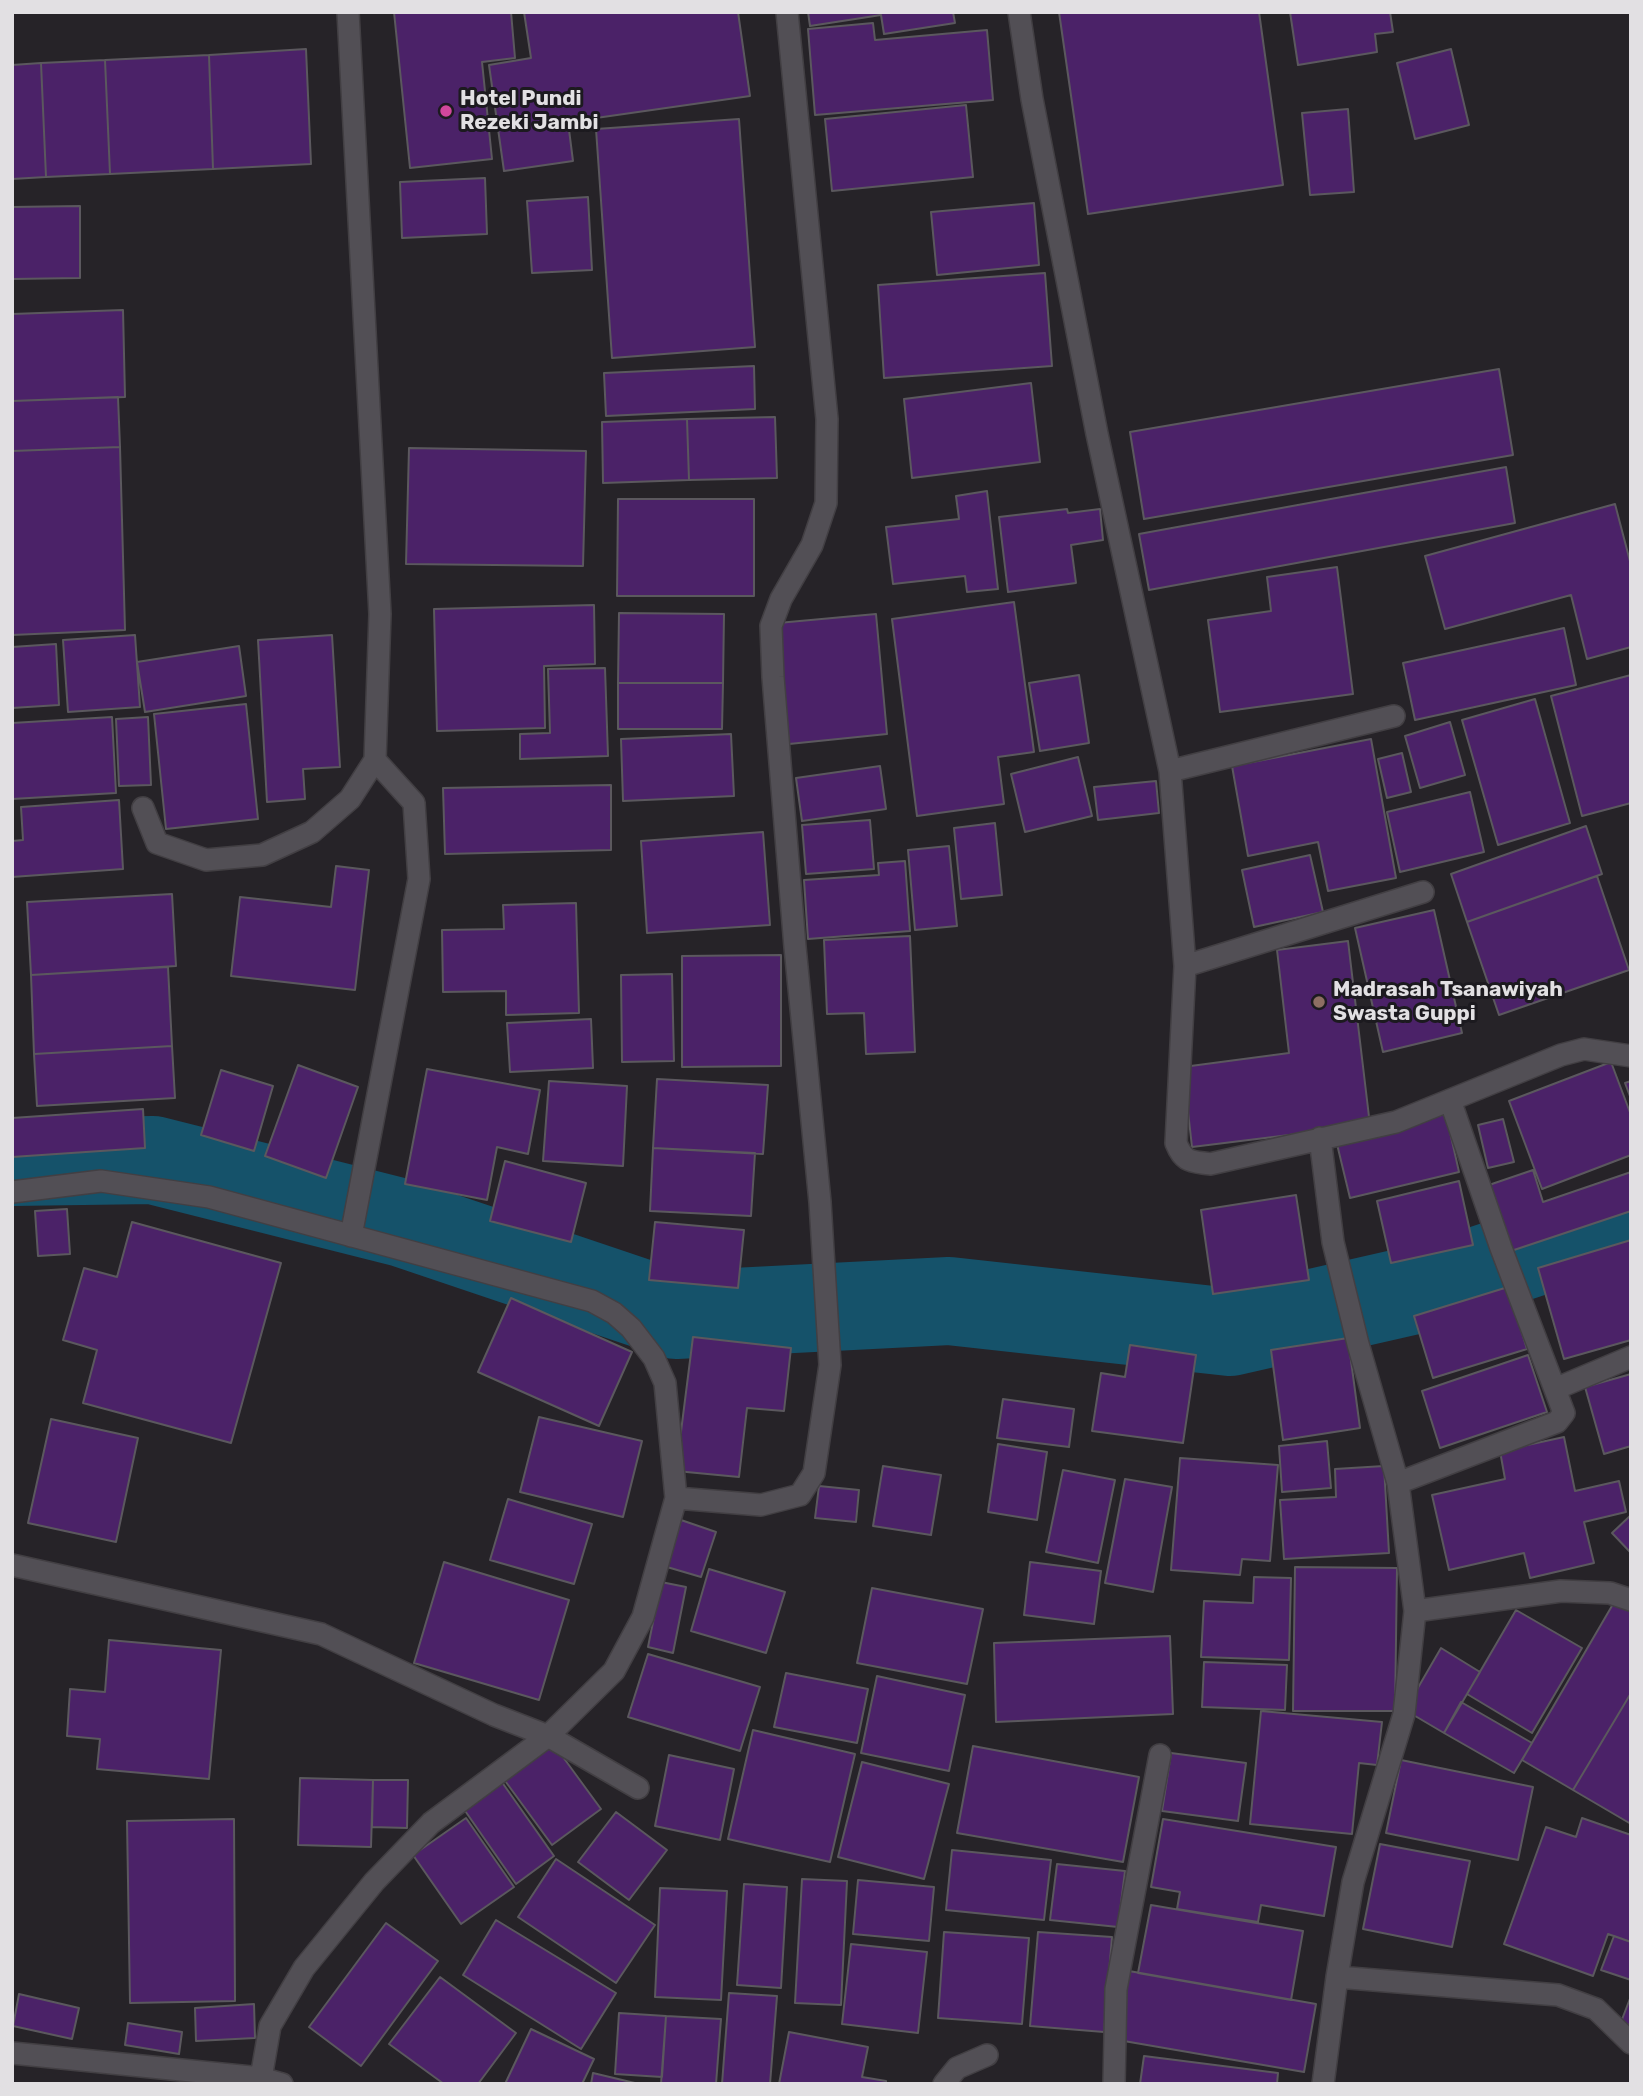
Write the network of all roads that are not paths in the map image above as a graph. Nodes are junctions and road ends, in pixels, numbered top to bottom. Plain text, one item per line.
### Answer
1 (348, 12) edge
2 (787, 12) edge
3 (1019, 12) edge
4 (1394, 716) dead end
5 (375, 760) junction
6 (1170, 771) junction
7 (143, 808) dead end
8 (1423, 892) dead end
9 (1185, 966) junction
10 (1631, 1056) edge
11 (1450, 1100) junction
12 (1320, 1138) junction
13 (12, 1192) edge
14 (352, 1231) junction
15 (1631, 1357) edge
16 (1555, 1389) junction
17 (1398, 1483) junction
18 (676, 1498) junction
19 (12, 1564) edge
20 (1631, 1600) edge
21 (1415, 1611) junction
22 (548, 1736) junction
23 (1160, 1755) dead end
24 (638, 1788) dead end
25 (1337, 1977) junction
26 (1631, 2043) edge
27 (12, 2053) edge
28 (988, 2055) dead end
29 (261, 2078) junction
30 (282, 2084) edge
31 (944, 2084) edge
32 (1114, 2084) edge
33 (1323, 2084) edge

1 - 5 street
2 - 18 street
3 - 6 street
4 - 6 street
5 - 7 street
5 - 14 street
6 - 9 street
8 - 9 street
9 - 12 street
10 - 11 street
11 - 12 street
11 - 16 street
12 - 17 street
13 - 14 street
14 - 18 street
15 - 16 street
16 - 17 street
17 - 21 street
18 - 22 street
19 - 22 street
20 - 21 street
21 - 25 street
22 - 24 street
22 - 29 street
23 - 32 street
25 - 26 street
25 - 33 street
27 - 29 street
28 - 31 street
29 - 30 street

